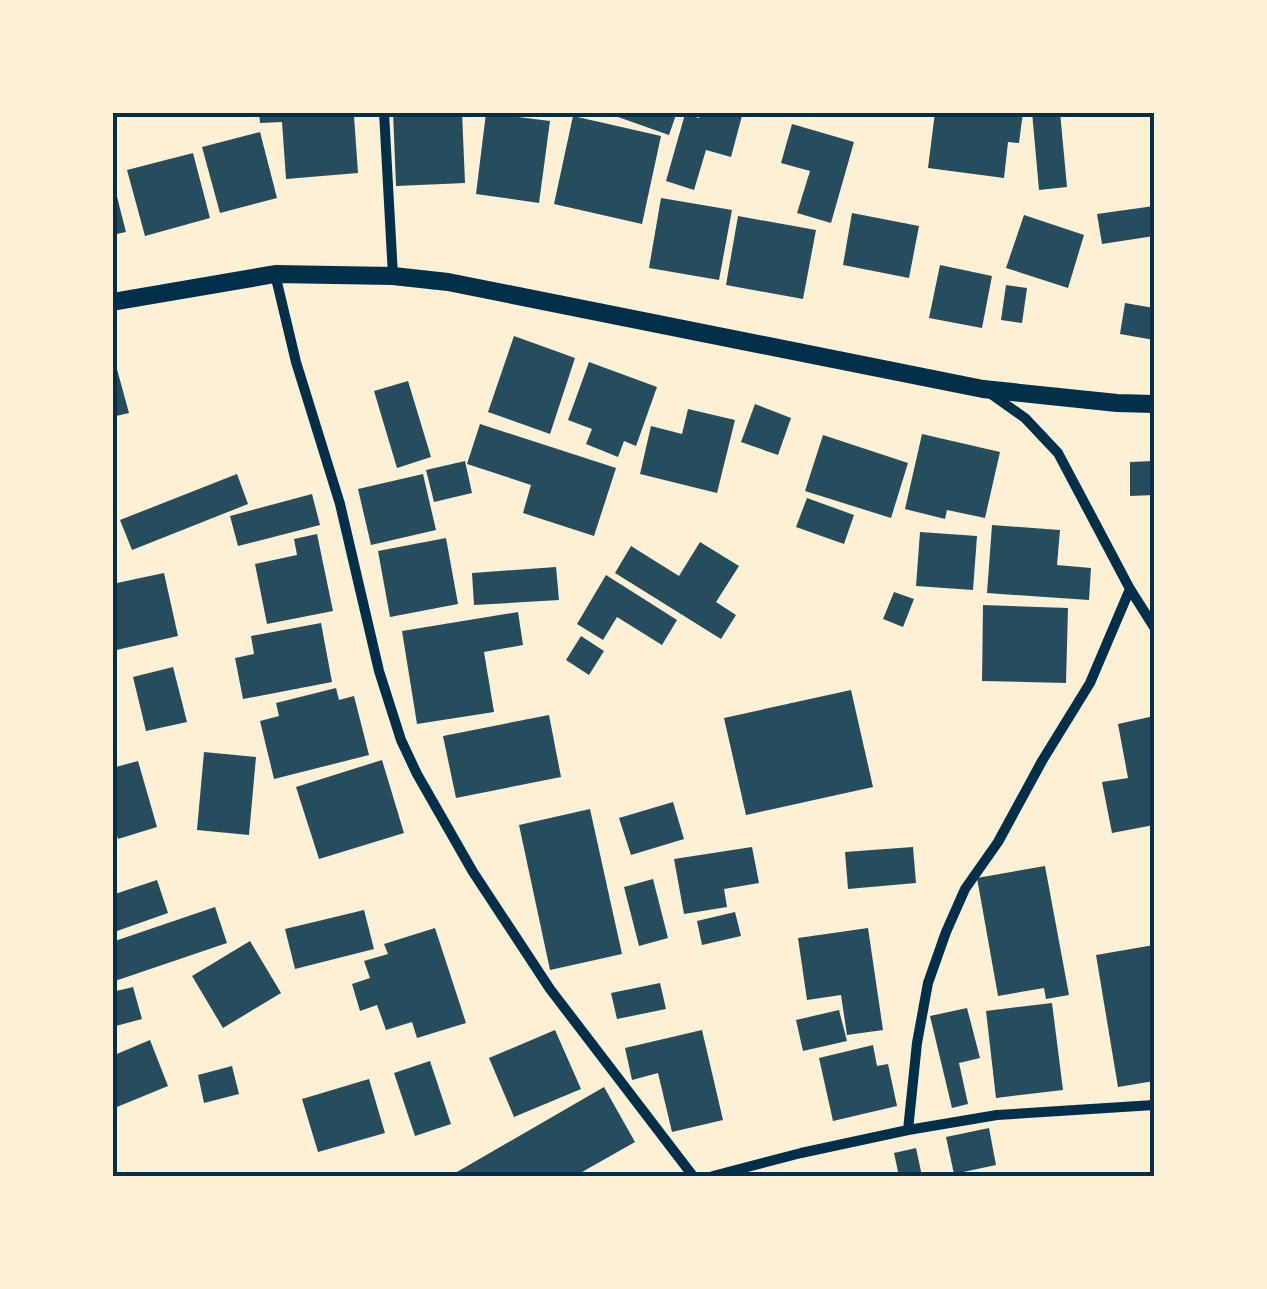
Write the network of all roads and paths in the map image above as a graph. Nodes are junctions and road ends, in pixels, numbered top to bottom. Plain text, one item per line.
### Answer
1 (384, 112) edge
2 (276, 274) junction
3 (392, 276) junction
4 (112, 302) edge
5 (984, 389) junction
6 (1154, 404) edge
7 (1130, 589) junction
8 (1154, 627) edge
9 (1154, 1105) edge
10 (908, 1130) junction
11 (693, 1176) edge
12 (714, 1176) edge

1 - 3 street
2 - 3 street
2 - 4 street
2 - 11 street
3 - 5 street
5 - 6 street
5 - 7 street
7 - 8 street
7 - 10 street
9 - 10 street
10 - 12 street

